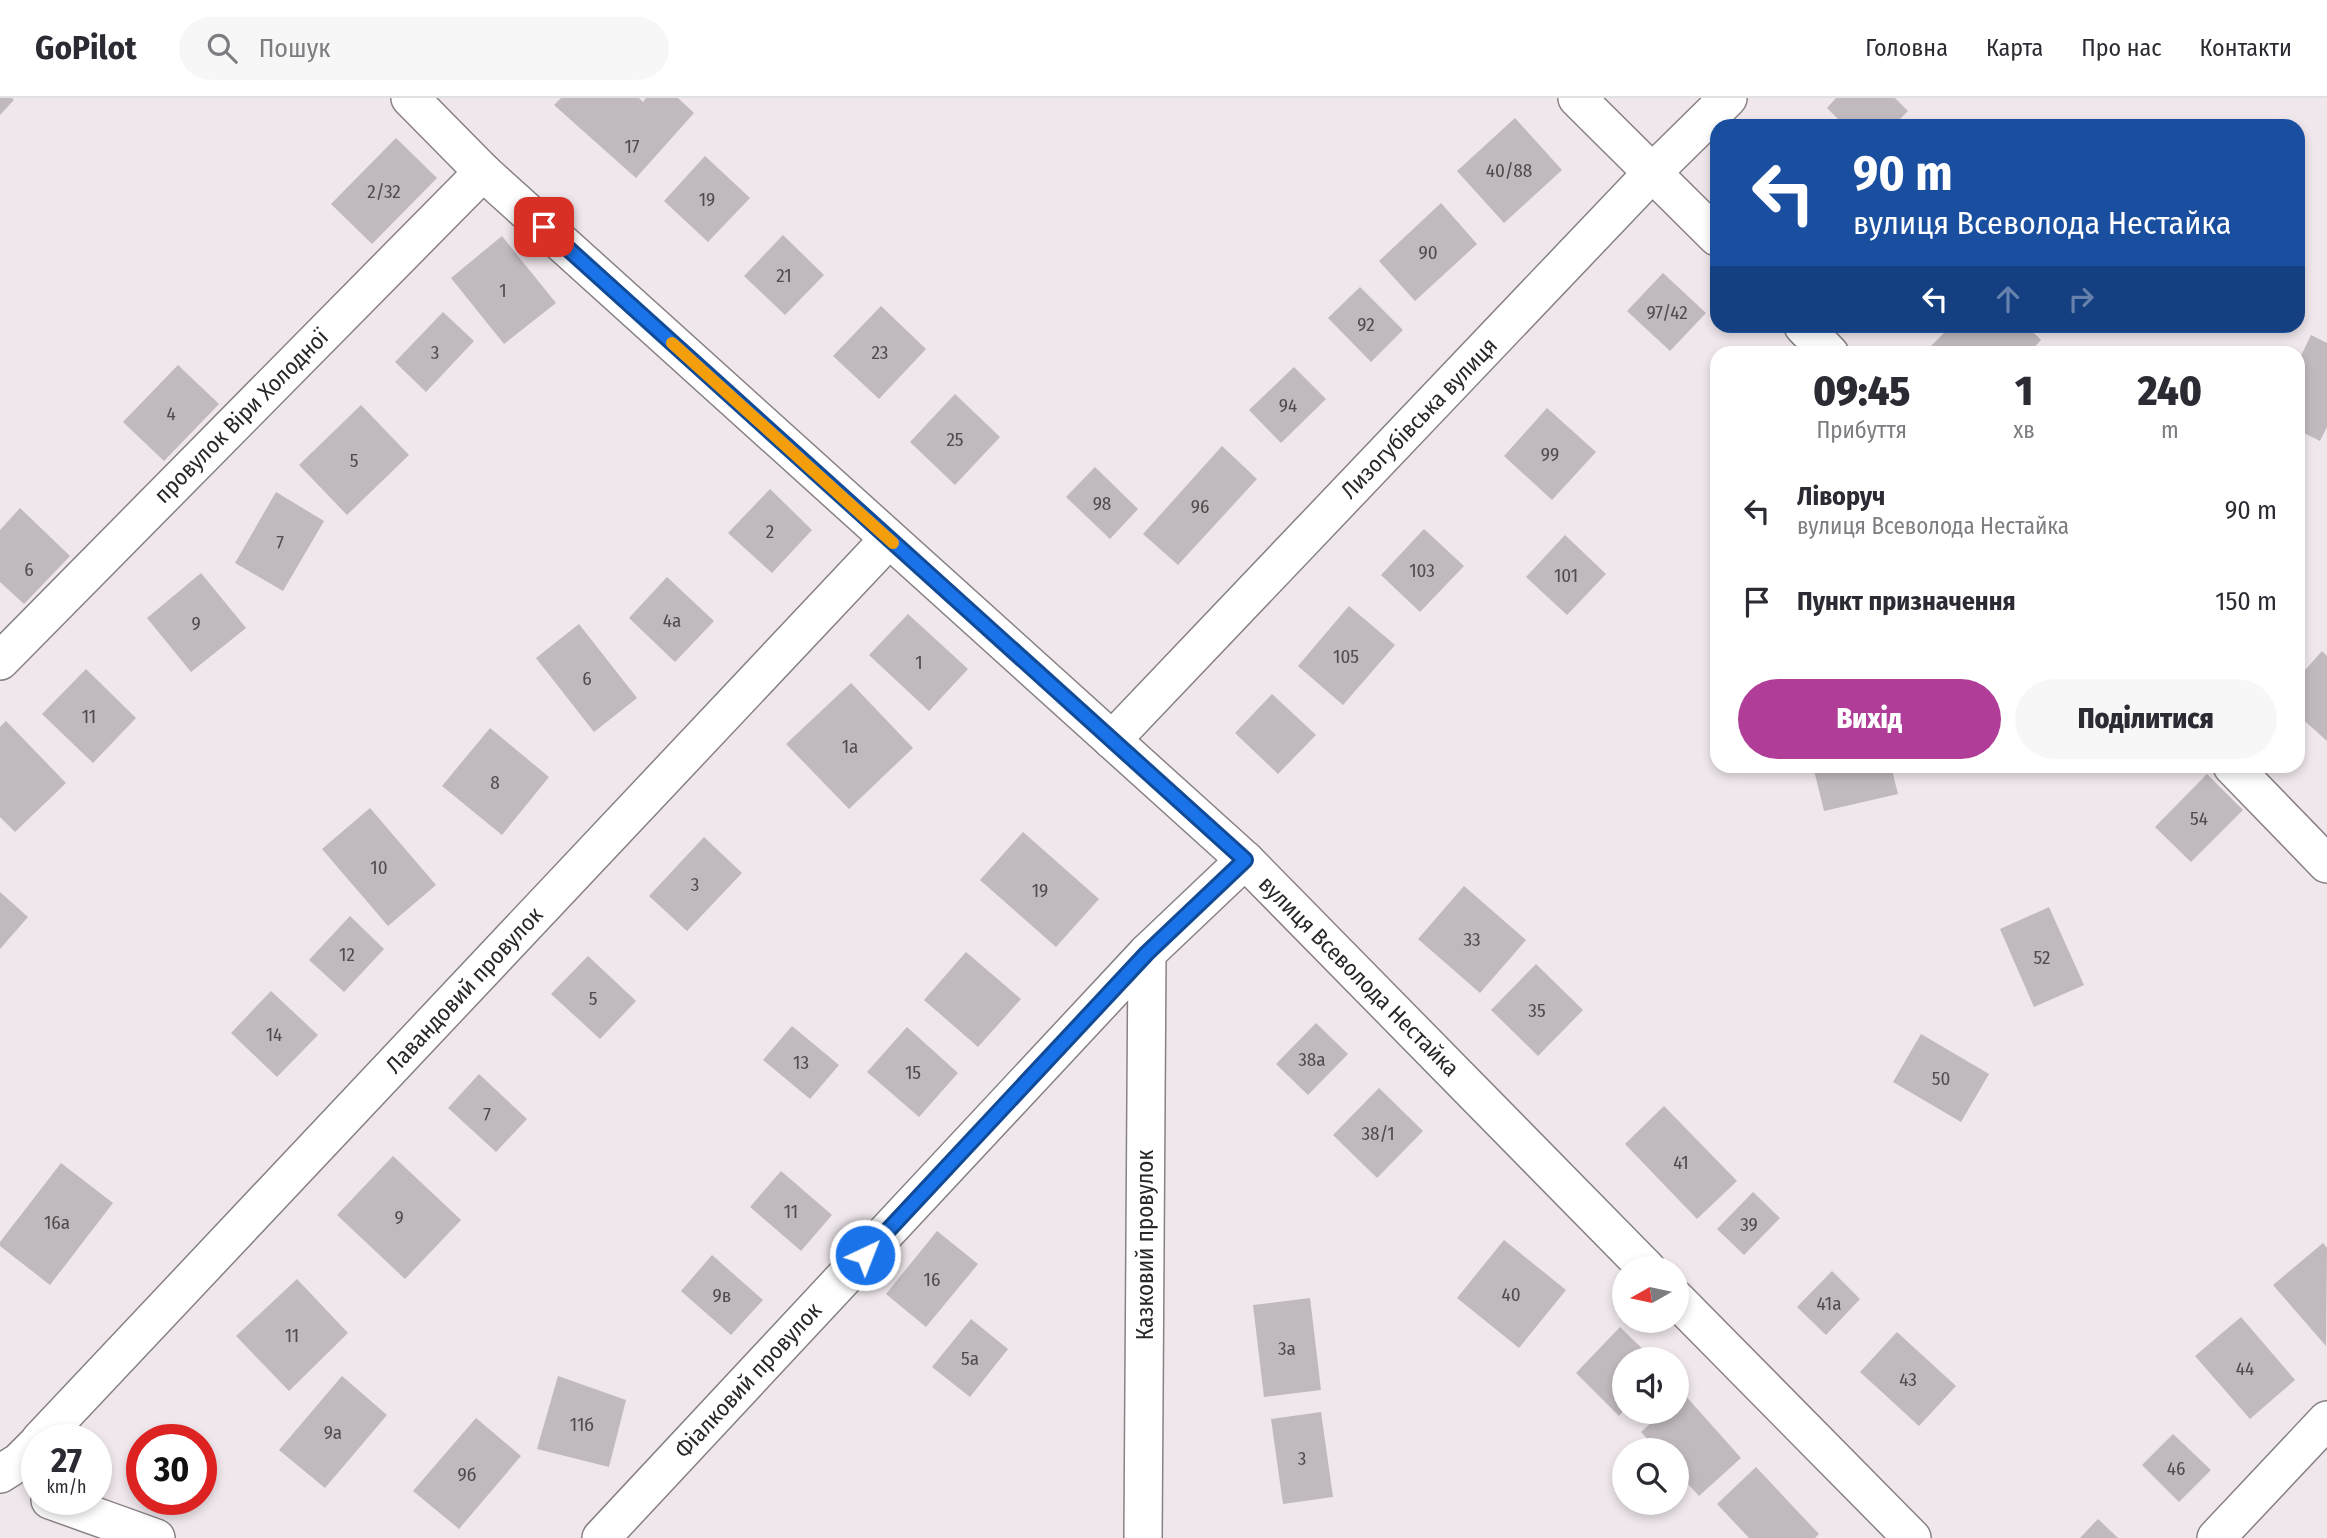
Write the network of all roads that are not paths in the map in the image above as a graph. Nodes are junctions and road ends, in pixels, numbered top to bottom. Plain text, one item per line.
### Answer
1 (410, 98) edge
2 (1577, 98) edge
3 (1728, 98) edge
4 (483, 172) junction
5 (1653, 172) junction
6 (1710, 230) edge
7 (1810, 333) edge
8 (1822, 346) edge
9 (889, 539) junction
10 (0, 661) edge
11 (1112, 740) junction
12 (2239, 773) edge
13 (1245, 860) junction
14 (2327, 864) edge
15 (1147, 953) junction
16 (1634, 1256) edge
17 (1689, 1312) edge
18 (2327, 1420) edge
19 (55, 1424) edge
20 (21, 1460) edge
21 (0, 1474) edge
22 (0, 1482) edge
23 (21, 1489) edge
24 (92, 1515) edge
25 (156, 1538) edge
26 (601, 1538) edge
27 (1143, 1538) edge
28 (1912, 1538) edge
29 (2216, 1538) edge

1 - 4 street, вулиця Всеволода Нестайка
2 - 5 street
3 - 5 street, Лизогубівська вулиця
4 - 9 street, вулиця Всеволода Нестайка
4 - 10 street, провулок Віри Холодної
5 - 6 street
5 - 11 street, Лизогубівська вулиця
7 - 8 street
9 - 11 street, вулиця Всеволода Нестайка
9 - 19 street, Лавандовий провулок
11 - 13 street, вулиця Всеволода Нестайка
12 - 14 street
13 - 15 street, Фіалковий провулок
13 - 16 street, вулиця Всеволода Нестайка
15 - 26 street, Фіалковий провулок
15 - 27 street, Казковий провулок
17 - 28 street
18 - 29 street
20 - 21 street, Лавандовий провулок
22 - 23 street
24 - 25 street

